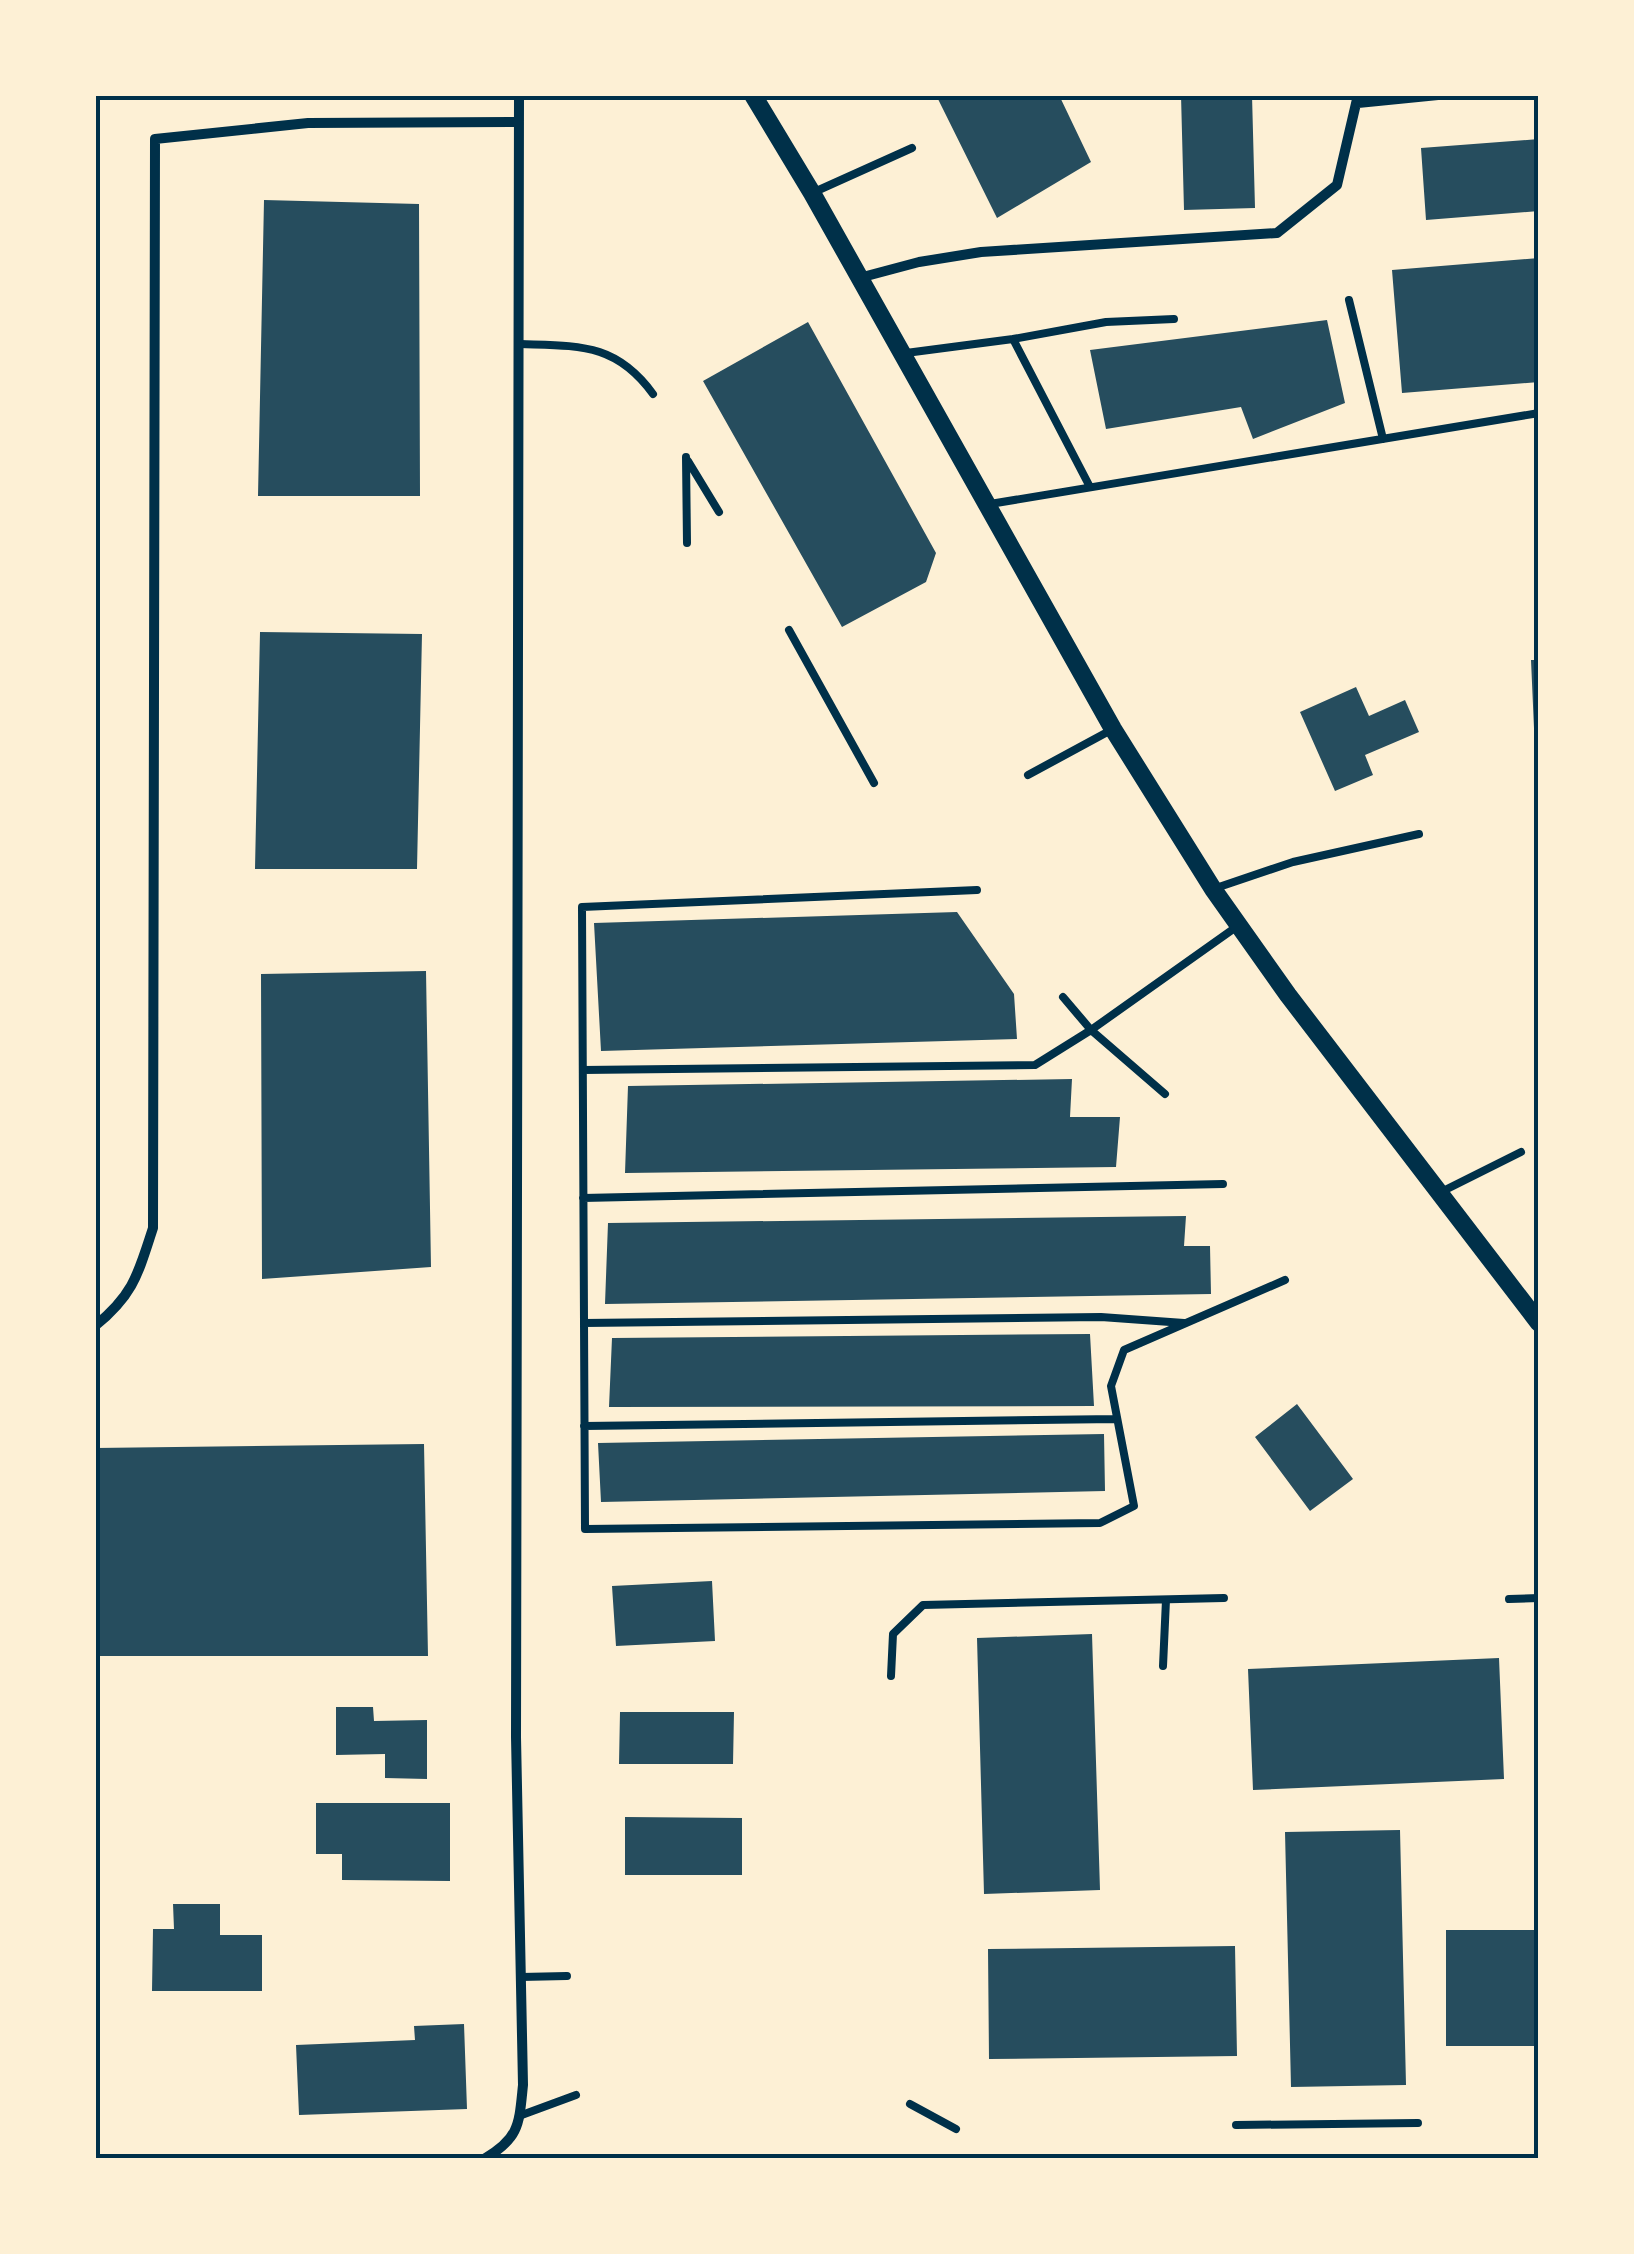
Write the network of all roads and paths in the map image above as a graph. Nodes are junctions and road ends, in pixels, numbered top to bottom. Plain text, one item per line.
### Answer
1 (519, 95) edge
2 (754, 95) edge
3 (1438, 95) edge
4 (1358, 99) edge
5 (520, 122) junction
6 (912, 148) dead end
7 (812, 193) junction
8 (859, 278) junction
9 (1349, 300) dead end
10 (1174, 318) dead end
11 (1013, 339) junction
12 (521, 344) junction
13 (902, 354) junction
14 (653, 394) dead end
15 (1539, 413) edge
16 (1383, 439) junction
17 (1090, 487) junction
18 (985, 505) junction
19 (719, 512) dead end
20 (687, 543) dead end
21 (789, 630) dead end
22 (1113, 729) junction
23 (1028, 774) dead end
24 (874, 783) dead end
25 (1419, 834) dead end
26 (1214, 889) junction
27 (977, 890) dead end
28 (1239, 925) junction
29 (1063, 997) dead end
30 (1090, 1030) junction
31 (583, 1070) junction
32 (1165, 1094) dead end
33 (1522, 1152) dead end
34 (1223, 1184) dead end
35 (1439, 1193) junction
36 (583, 1198) junction
37 (1285, 1280) dead end
38 (584, 1323) junction
39 (1188, 1323) junction
40 (1539, 1324) edge
41 (95, 1326) edge
42 (1117, 1418) junction
43 (584, 1426) junction
44 (1224, 1598) dead end
45 (1539, 1598) edge
46 (1509, 1599) dead end
47 (1166, 1600) junction
48 (1162, 1666) dead end
49 (891, 1676) dead end
50 (522, 1976) junction
51 (567, 1976) dead end
52 (576, 2094) dead end
53 (910, 2104) dead end
54 (520, 2116) junction
55 (1418, 2123) dead end
56 (1236, 2125) dead end
57 (956, 2129) dead end
58 (484, 2159) edge

1 - 5 street
2 - 7 street
3 - 4 street
4 - 8 street
5 - 12 street
5 - 41 street
6 - 7 lane
7 - 8 street
8 - 13 street
9 - 16 lane
10 - 11 lane
11 - 13 lane
11 - 17 lane
12 - 14 lane
12 - 50 street
13 - 18 street
15 - 16 lane
16 - 17 lane
17 - 18 lane
18 - 22 street
19 - 20 lane
21 - 24 lane
22 - 23 lane
22 - 26 street
25 - 26 lane
26 - 28 street
27 - 31 lane
28 - 30 lane
28 - 35 street
29 - 30 lane
30 - 31 lane
30 - 32 lane
31 - 36 lane
33 - 35 lane
34 - 36 lane
35 - 40 street
36 - 38 lane
37 - 39 lane
38 - 39 lane
38 - 43 lane
39 - 42 lane
42 - 43 lane
42 - 43 lane
44 - 47 lane
45 - 46 lane
47 - 48 lane
47 - 49 lane
50 - 51 lane
50 - 54 street
52 - 54 lane
53 - 57 lane
54 - 58 street
55 - 56 lane

